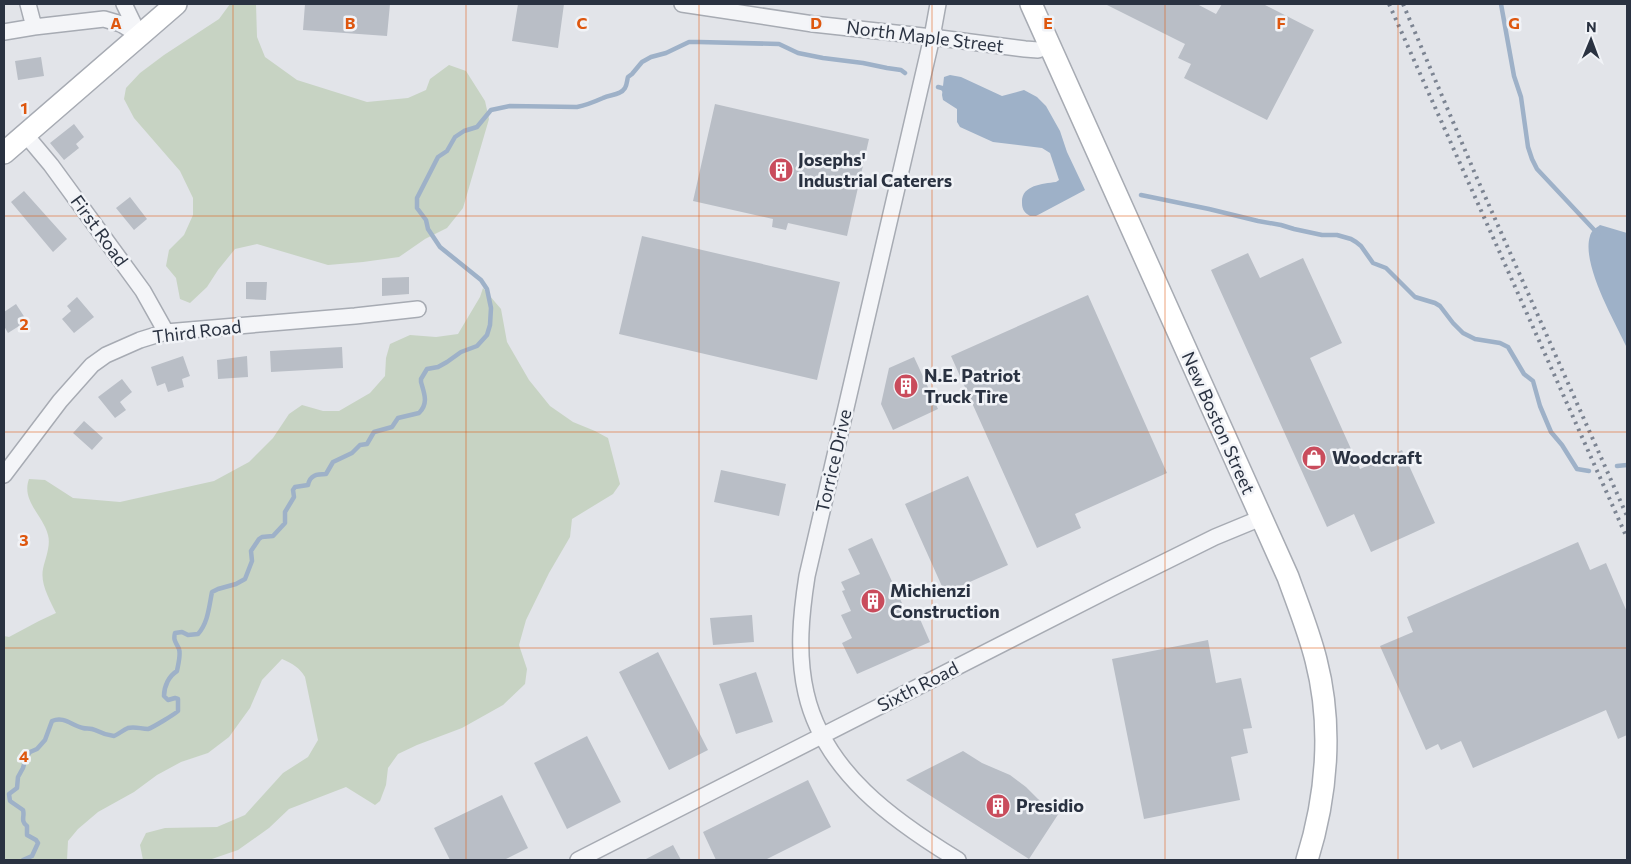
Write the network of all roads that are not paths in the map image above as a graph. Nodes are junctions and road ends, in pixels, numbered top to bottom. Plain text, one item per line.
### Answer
1 (28, 4) edge
2 (124, 4) edge
3 (176, 4) edge
4 (682, 4) edge
5 (938, 4) edge
6 (1031, 4) edge
7 (34, 27) junction
8 (4, 32) edge
9 (140, 35) junction
10 (932, 37) junction
11 (1050, 46) junction
12 (25, 134) junction
13 (4, 153) edge
14 (418, 309) dead end
15 (166, 332) junction
16 (4, 475) edge
17 (1261, 518) junction
18 (822, 736) junction
19 (578, 860) edge
20 (958, 860) edge
21 (1307, 860) edge

1 - 7 street
2 - 9 street
3 - 9 main road
4 - 10 street, North Maple Street
5 - 10 street, Torrice Drive
6 - 11 main road, New Boston Street
7 - 8 street
7 - 9 street
9 - 12 main road
10 - 11 street, North Maple Street
10 - 18 street, Torrice Drive
11 - 17 main road, New Boston Street
12 - 13 main road
12 - 15 street, First Road
14 - 15 street, Third Road
15 - 16 street, Third Road
17 - 18 street, Sixth Road
17 - 21 main road, New Boston Street
18 - 19 street, Sixth Road
18 - 20 street, Torrice Drive

